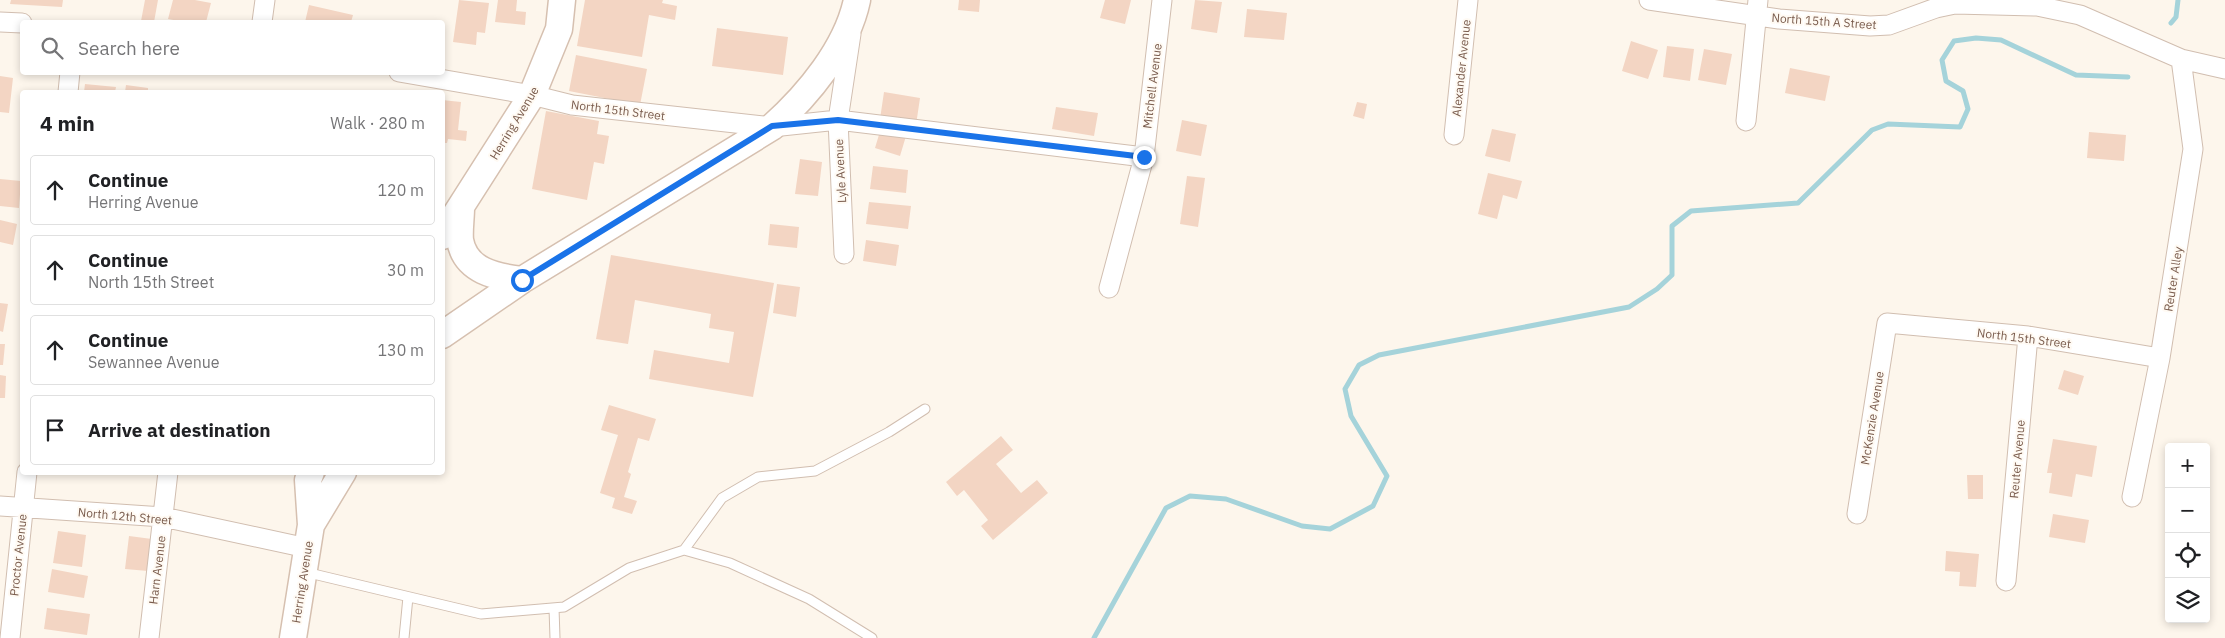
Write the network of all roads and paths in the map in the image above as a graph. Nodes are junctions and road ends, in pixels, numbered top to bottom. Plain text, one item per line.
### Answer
1 (265, 0) edge
2 (562, 0) edge
3 (1162, 0) edge
4 (1468, 0) edge
5 (1649, 0) edge
6 (856, 5) edge
7 (2061, 5) edge
8 (1757, 8) edge
9 (262, 20) edge
10 (0, 22) edge
11 (20, 24) edge
12 (2181, 59) junction
13 (2225, 70) edge
14 (70, 75) edge
15 (416, 75) edge
16 (68, 90) edge
17 (532, 96) junction
18 (838, 120) junction
19 (1746, 122) dead end
20 (772, 126) junction
21 (1454, 135) dead end
22 (1144, 157) junction
23 (461, 208) junction
24 (445, 232) edge
25 (844, 254) dead end
26 (522, 280) junction
27 (1109, 288) dead end
28 (1887, 323) joint
29 (445, 334) edge
30 (2028, 336) junction
31 (2160, 358) junction
32 (926, 409) dead end
33 (27, 475) edge
34 (168, 475) edge
35 (310, 475) edge
36 (342, 475) edge
37 (2132, 497) dead end
38 (0, 506) edge
39 (23, 508) junction
40 (1857, 514) dead end
41 (163, 517) junction
42 (307, 548) junction
43 (684, 550) junction
44 (2006, 581) dead end
45 (408, 596) junction
46 (554, 608) junction
47 (10, 638) edge
48 (149, 638) edge
49 (293, 638) edge
50 (404, 638) edge
51 (555, 638) edge
52 (872, 638) edge

1 - 9 street
2 - 17 main road, Herring Avenue
3 - 22 street, Mitchell Avenue
4 - 21 street, Alexander Avenue
5 - 8 street, North 15th A Street
6 - 18 street, Lyle Avenue
6 - 20 main road
7 - 8 street, North 15th A Street
7 - 12 street, North 15th A Street
8 - 19 street
10 - 11 street
12 - 13 street, North 15th A Street
12 - 31 street, Reuter Alley
14 - 16 street
15 - 17 street, North 15th Street
17 - 20 street, North 15th Street
17 - 23 main road, Herring Avenue
18 - 20 street, North 15th Street
18 - 22 street, North 15th Street
18 - 25 street, Lyle Avenue
20 - 26 main road
22 - 27 street, Mitchell Avenue
23 - 24 main road, Herring Avenue
23 - 26 main road
26 - 29 main road
28 - 30 street, North 15th Street
28 - 40 street, McKenzie Avenue
30 - 31 street, North 15th Street
30 - 44 street, Reuter Avenue
31 - 37 street, Reuter Alley
32 - 43 lane
33 - 39 street, Proctor Avenue
34 - 41 street, Harn Avenue
35 - 42 main road, Herring Avenue
36 - 42 main road, Herring Avenue
38 - 39 street, North 12th Street
39 - 41 street, North 12th Street
39 - 47 street, Proctor Avenue
41 - 42 street, North 12th Street
41 - 48 street, Harn Avenue
42 - 45 lane
42 - 49 main road, Herring Avenue
43 - 46 lane
43 - 52 lane
45 - 46 lane
45 - 50 lane
46 - 51 lane

